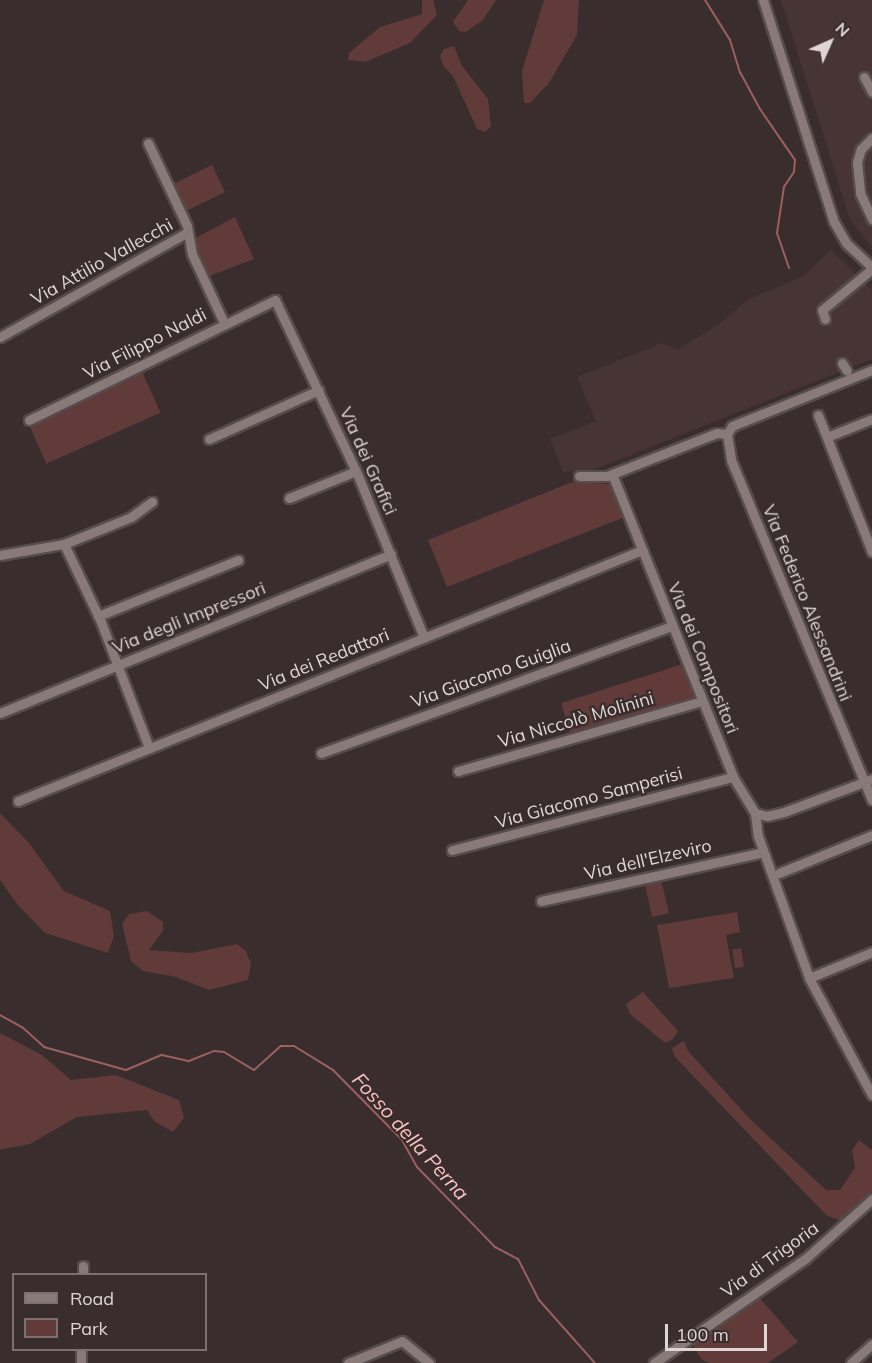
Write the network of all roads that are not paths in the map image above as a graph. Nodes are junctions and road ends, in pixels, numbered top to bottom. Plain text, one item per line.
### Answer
1 (763, 0) edge
2 (864, 77) dead end
3 (872, 92) edge
4 (872, 138) edge
5 (148, 143) dead end
6 (872, 219) edge
7 (188, 232) junction
8 (872, 268) edge
9 (275, 300) joint
10 (825, 318) dead end
11 (224, 323) junction
12 (0, 337) edge
13 (870, 370) edge
14 (319, 390) junction
15 (818, 415) dead end
16 (872, 419) edge
17 (29, 420) dead end
18 (727, 434) junction
19 (827, 437) junction
20 (209, 439) dead end
21 (356, 471) junction
22 (612, 474) junction
23 (579, 476) dead end
24 (289, 498) dead end
25 (152, 502) dead end
26 (64, 544) junction
27 (642, 550) junction
28 (872, 552) edge
29 (391, 554) junction
30 (0, 555) edge
31 (238, 560) dead end
32 (98, 616) junction
33 (672, 626) junction
34 (424, 638) junction
35 (118, 665) junction
36 (702, 701) junction
37 (0, 713) edge
38 (149, 748) junction
39 (321, 753) dead end
40 (458, 771) dead end
41 (733, 777) junction
42 (867, 781) edge
43 (872, 800) edge
44 (18, 801) dead end
45 (755, 813) junction
46 (872, 835) edge
47 (452, 850) dead end
48 (763, 852) junction
49 (779, 873) dead end
50 (541, 901) dead end
51 (872, 952) edge
52 (809, 978) junction
53 (872, 1095) edge
54 (872, 1199) edge
55 (872, 1344) edge
56 (348, 1363) edge
57 (429, 1363) edge
58 (654, 1363) edge
59 (851, 1363) edge

1 - 8 street
2 - 3 street
4 - 6 street
5 - 7 street
7 - 11 street
7 - 12 street, Via Attilio Vallecchi
8 - 10 street
9 - 11 street, Via Filippo Naldi
9 - 14 street, Via dei Grafici
11 - 17 street, Via Filippo Naldi
13 - 18 street
14 - 20 street
14 - 21 street, Via dei Grafici
15 - 19 street
16 - 19 street
18 - 22 street
18 - 42 street, Via Federico Alessandrini
19 - 28 street
21 - 24 street
21 - 29 street, Via dei Grafici
22 - 23 street
22 - 27 street, Via dei Compositori
25 - 26 street
26 - 30 street
26 - 32 street
27 - 33 street, Via dei Compositori
27 - 34 street, Via dei Redattori
29 - 34 street, Via dei Grafici
29 - 35 street, Via degli Impressori
31 - 32 street
32 - 35 street
33 - 36 street, Via dei Compositori
33 - 39 street, Via Giacomo Guiglia
34 - 38 street, Via dei Redattori
35 - 37 street, Via degli Impressori
35 - 38 street
36 - 40 street, Via Niccolò Molinini
36 - 41 street, Via dei Compositori
38 - 44 street, Via dei Redattori
41 - 45 street, Via dei Compositori
41 - 47 street, Via Giacomo Samperisi
42 - 43 street, Via Federico Alessandrini
42 - 45 street
45 - 48 street, Via dei Compositori
46 - 49 street
48 - 50 street, Via dell'Elzeviro
48 - 52 street, Via dei Compositori
51 - 52 street
52 - 53 street, Via dei Compositori
54 - 58 street, Via di Trigoria
55 - 59 street
56 - 57 street

